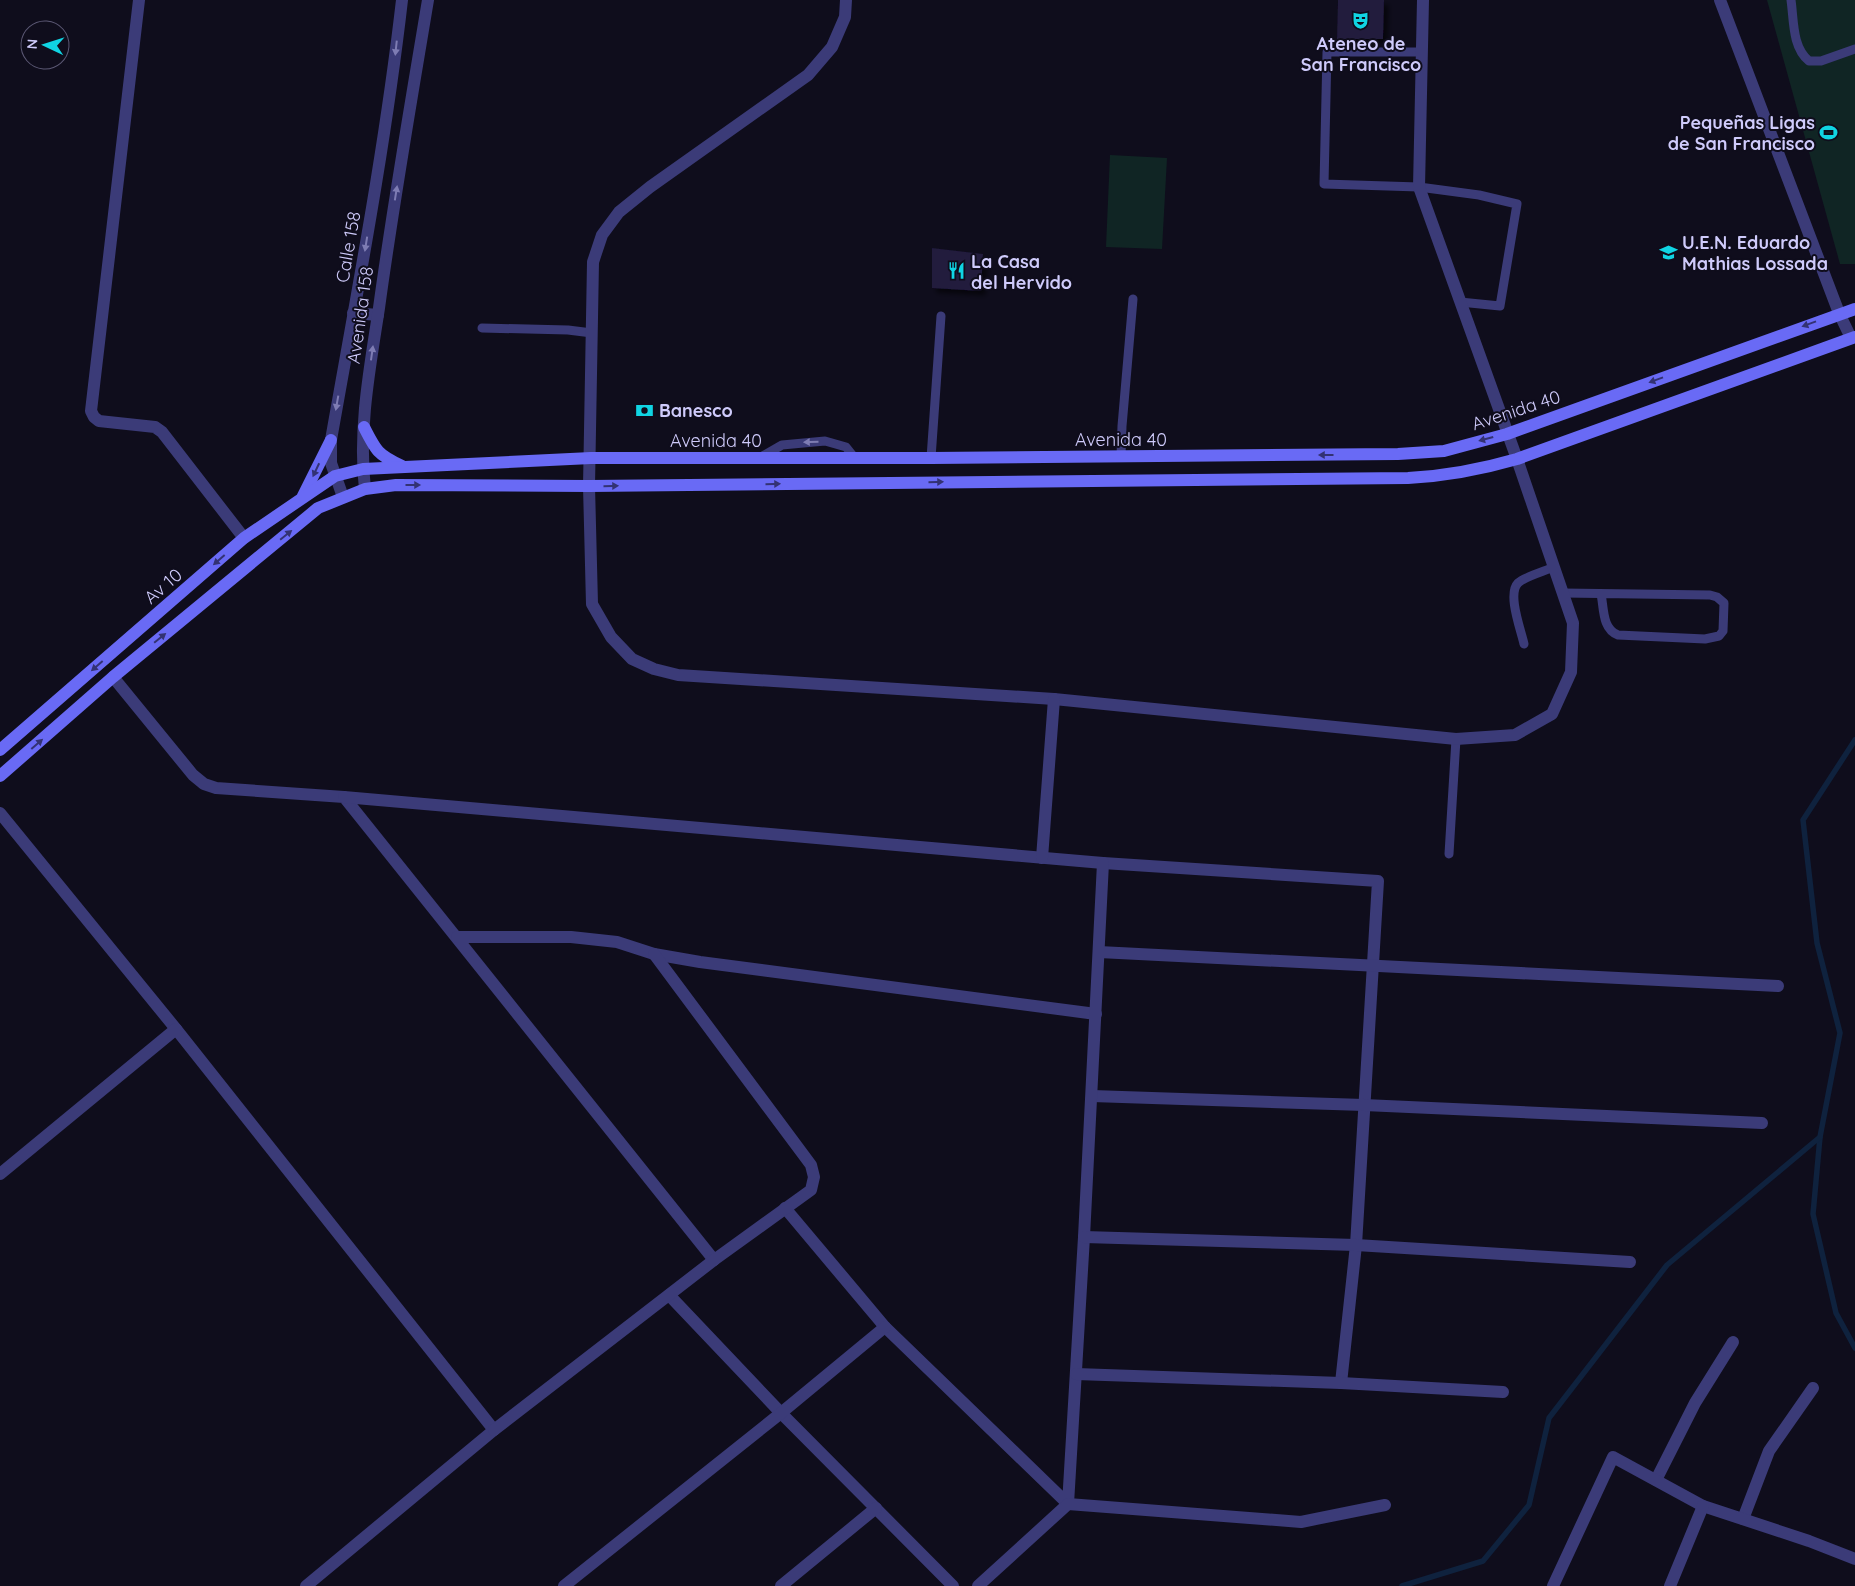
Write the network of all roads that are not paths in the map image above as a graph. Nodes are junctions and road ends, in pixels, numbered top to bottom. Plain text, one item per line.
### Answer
1 (139, 0) edge
2 (402, 0) edge
3 (428, 0) edge
4 (846, 0) edge
5 (1423, 0) edge
6 (1720, 0) edge
7 (1791, 0) edge
8 (1855, 49) edge
9 (1422, 52) junction
10 (393, 81) junction
11 (414, 82) junction
12 (382, 148) junction
13 (403, 150) junction
14 (1419, 188) junction
15 (371, 214) junction
16 (393, 216) junction
17 (1133, 299) dead end
18 (1460, 302) junction
19 (1855, 308) edge
20 (353, 313) junction
21 (1839, 314) junction
22 (378, 315) junction
23 (941, 316) dead end
24 (482, 328) dead end
25 (592, 333) junction
26 (1853, 338) edge
27 (364, 427) junction
28 (1507, 434) junction
29 (331, 440) junction
30 (1121, 457) junction
31 (591, 458) junction
32 (931, 458) junction
33 (1517, 459) junction
34 (404, 467) junction
35 (362, 469) junction
36 (335, 476) junction
37 (589, 486) junction
38 (365, 489) junction
39 (342, 497) junction
40 (300, 500) junction
41 (244, 538) junction
42 (1554, 567) junction
43 (1563, 593) junction
44 (1601, 594) junction
45 (1524, 644) dead end
46 (112, 677) junction
47 (1054, 699) junction
48 (1456, 739) junction
49 (0, 750) edge
50 (0, 776) edge
51 (344, 798) junction
52 (0, 813) edge
53 (1449, 854) dead end
54 (1042, 858) junction
55 (1103, 863) junction
56 (457, 937) junction
57 (1099, 952) junction
58 (654, 954) junction
59 (1373, 966) junction
60 (1778, 986) dead end
61 (1096, 1014) junction
62 (176, 1029) junction
63 (1092, 1096) junction
64 (1364, 1105) junction
65 (1762, 1123) dead end
66 (0, 1174) edge
67 (785, 1208) junction
68 (1084, 1237) junction
69 (1356, 1245) junction
70 (714, 1260) junction
71 (1630, 1262) dead end
72 (669, 1295) junction
73 (885, 1327) junction
74 (1733, 1342) dead end
75 (1076, 1374) junction
76 (1341, 1383) junction
77 (1813, 1388) dead end
78 (1503, 1392) dead end
79 (781, 1413) junction
80 (494, 1430) junction
81 (1656, 1480) junction
82 (1068, 1504) junction
83 (1385, 1505) dead end
84 (1703, 1506) junction
85 (876, 1508) junction
86 (1743, 1519) junction
87 (1855, 1559) edge
88 (306, 1586) edge
89 (564, 1586) edge
90 (781, 1586) edge
91 (953, 1586) edge
92 (978, 1586) edge
93 (1553, 1586) edge
94 (1670, 1586) edge

1 - 41 street
2 -> 10 street, Calle 158
3 - 11 street, Avenida 158
4 - 25 street
5 - 9 street
6 - 21 street
7 - 8 lane
9 - 14 street
9 - 14 lane
10 - 11 street
10 - 12 street, Calle 158
11 - 13 street, Avenida 158
12 - 13 street
12 - 15 street, Calle 158
16 -> 13 street, Avenida 158
14 - 18 street
14 - 18 lane
15 - 16 street
15 -> 20 street, Calle 158
16 - 22 street, Avenida 158
17 - 30 lane
18 - 28 street
19 - 21 street, Avenida 40
20 - 22 street
20 -> 29 street, Calle 158
21 - 26 street
21 -> 28 street, Avenida 40
27 -> 22 street, Avenida 158
23 - 32 lane
24 - 25 lane
25 - 31 street
26 - 33 street
27 - 34 street
27 - 35 street, Avenida 158
28 -> 30 street, Avenida 40
28 - 33 street
29 - 36 street, Calle 158
29 -> 40 street
30 - 32 street, Avenida 40
32 -> 31 street, Avenida 40
31 - 34 street, Avenida 40
31 - 37 street
37 -> 33 street
33 - 42 street
34 - 35 street, Avenida 40
35 - 36 street, Av 10
35 - 38 street, Avenida 158
36 - 39 street, Calle 158
36 - 40 street, Av 10
38 -> 37 street
37 - 47 street
38 - 39 street
46 -> 39 street
40 - 41 street, Av 10
41 -> 49 street, Av 10
42 - 43 street
42 - 45 lane
43 - 44 lane
43 - 48 street
44 - 44 lane
50 -> 46 street
46 - 51 street
47 - 48 street
47 - 54 street
48 - 53 lane
51 - 54 street
51 - 56 street
52 - 62 street
54 - 55 street
55 - 57 street
55 - 59 street
56 - 58 street
56 - 70 street
57 - 59 street
57 - 61 street
58 - 61 street
58 - 67 street
59 - 60 street
59 - 64 street
61 - 63 street
62 - 66 street
62 - 80 street
63 - 64 street
63 - 68 street
64 - 65 street
64 - 69 street
67 - 70 street
67 - 73 street
68 - 69 street
68 - 75 street
69 - 71 street
69 - 76 street
70 - 72 street
72 - 79 street
72 - 80 street
73 - 79 street
73 - 82 street
74 - 81 street
75 - 76 street
75 - 82 street
76 - 78 street
77 - 86 street
79 - 85 street
79 - 89 street
80 - 88 street
81 - 84 street
81 - 93 street
82 - 83 street
82 - 92 street
84 - 86 street
84 - 94 street
85 - 90 street
85 - 91 street
86 - 87 street

